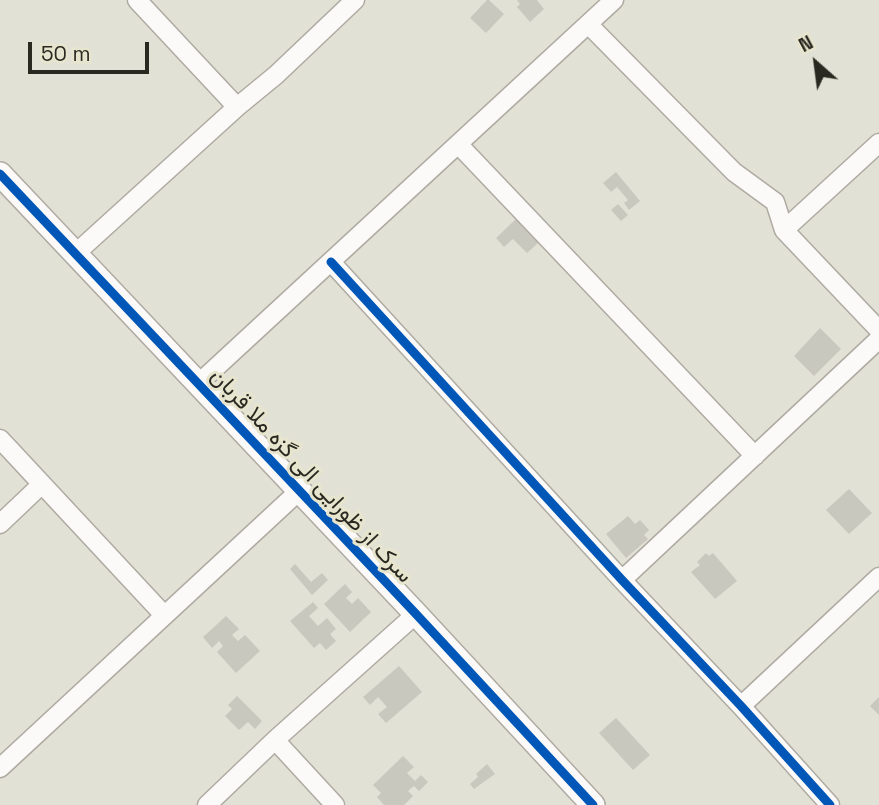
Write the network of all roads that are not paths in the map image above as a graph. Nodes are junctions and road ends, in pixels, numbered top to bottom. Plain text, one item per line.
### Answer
1 (137, 0) edge
2 (355, 0) edge
3 (614, 0) edge
4 (588, 24) junction
5 (237, 107) junction
6 (879, 143) edge
7 (458, 144) junction
8 (0, 174) edge
9 (784, 230) junction
10 (75, 254) junction
11 (331, 262) junction
12 (879, 330) edge
13 (879, 339) edge
14 (198, 384) junction
15 (0, 439) edge
16 (755, 456) junction
17 (42, 484) junction
18 (299, 491) junction
19 (0, 524) edge
20 (879, 577) edge
21 (622, 580) junction
22 (416, 614) junction
23 (164, 615) junction
24 (741, 706) junction
25 (275, 740) junction
26 (0, 768) edge
27 (207, 805) edge
28 (335, 805) edge
29 (593, 805) edge
30 (830, 805) edge

1 - 5 street
2 - 5 street
3 - 4 street
4 - 7 street
4 - 9 street
5 - 10 street
6 - 9 street
7 - 11 street
7 - 16 street
8 - 10 street, سرک از ظورایی الی گزه ملا قربان
9 - 12 street
10 - 14 street, سرک از ظورایی الی گزه ملا قربان
11 - 14 street
11 - 21 street
13 - 16 street
14 - 18 street, سرک از ظورایی الی گزه ملا قربان
15 - 17 street
16 - 21 street
17 - 19 street
17 - 23 street
18 - 22 street, سرک از ظورایی الی گزه ملا قربان
18 - 23 street
20 - 24 street
21 - 24 street
22 - 25 street, سرک از ظورایی الی گزه ملا قربان
22 - 29 street, سرک از ظورایی الی گزه ملا قربان
23 - 26 street
24 - 30 street
25 - 27 street, سرک از ظورایی الی گزه ملا قربان
25 - 28 street

